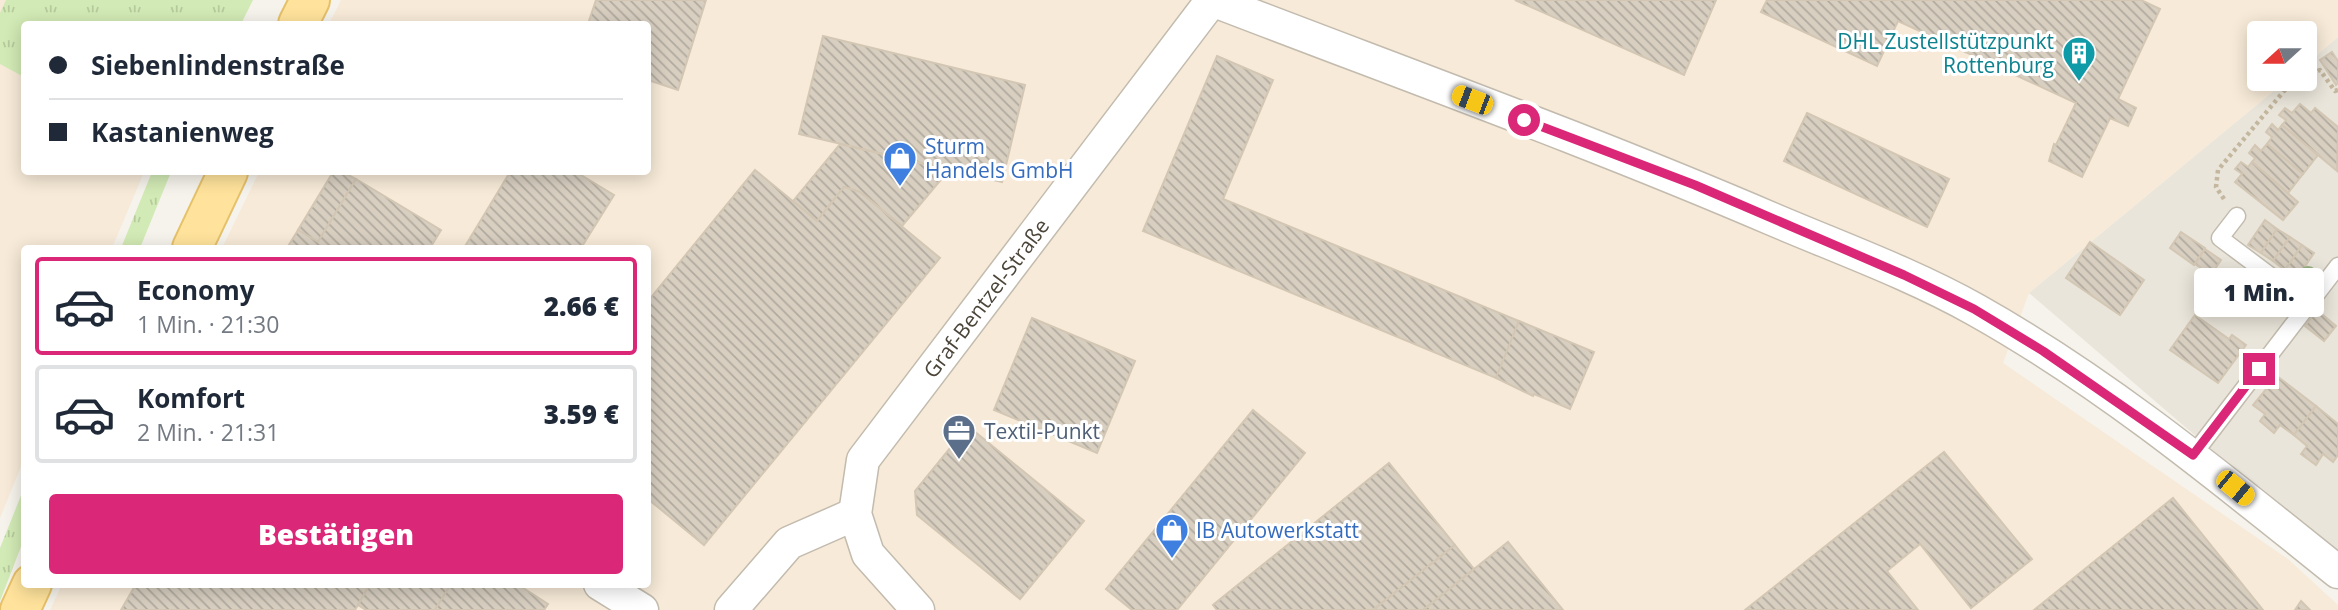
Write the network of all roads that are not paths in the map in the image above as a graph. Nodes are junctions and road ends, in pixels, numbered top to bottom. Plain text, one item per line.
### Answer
1 (310, 0) edge
2 (1212, 0) edge
3 (300, 21) edge
4 (228, 175) edge
5 (2237, 216) dead end
6 (193, 245) edge
7 (2338, 266) edge
8 (2308, 304) junction
9 (2193, 455) junction
10 (855, 514) junction
11 (2338, 572) edge
12 (30, 588) edge
13 (606, 588) edge
14 (20, 610) edge
15 (642, 610) edge
16 (731, 610) edge
17 (918, 610) edge

1 - 3 main road
2 - 9 street
2 - 10 street, Graf-Bentzel-Straße
4 - 6 main road
5 - 8 lane
7 - 8 lane
8 - 9 lane
9 - 11 street
10 - 16 street
10 - 17 street, Graf-Bentzel-Straße
12 - 14 main road
13 - 15 street

